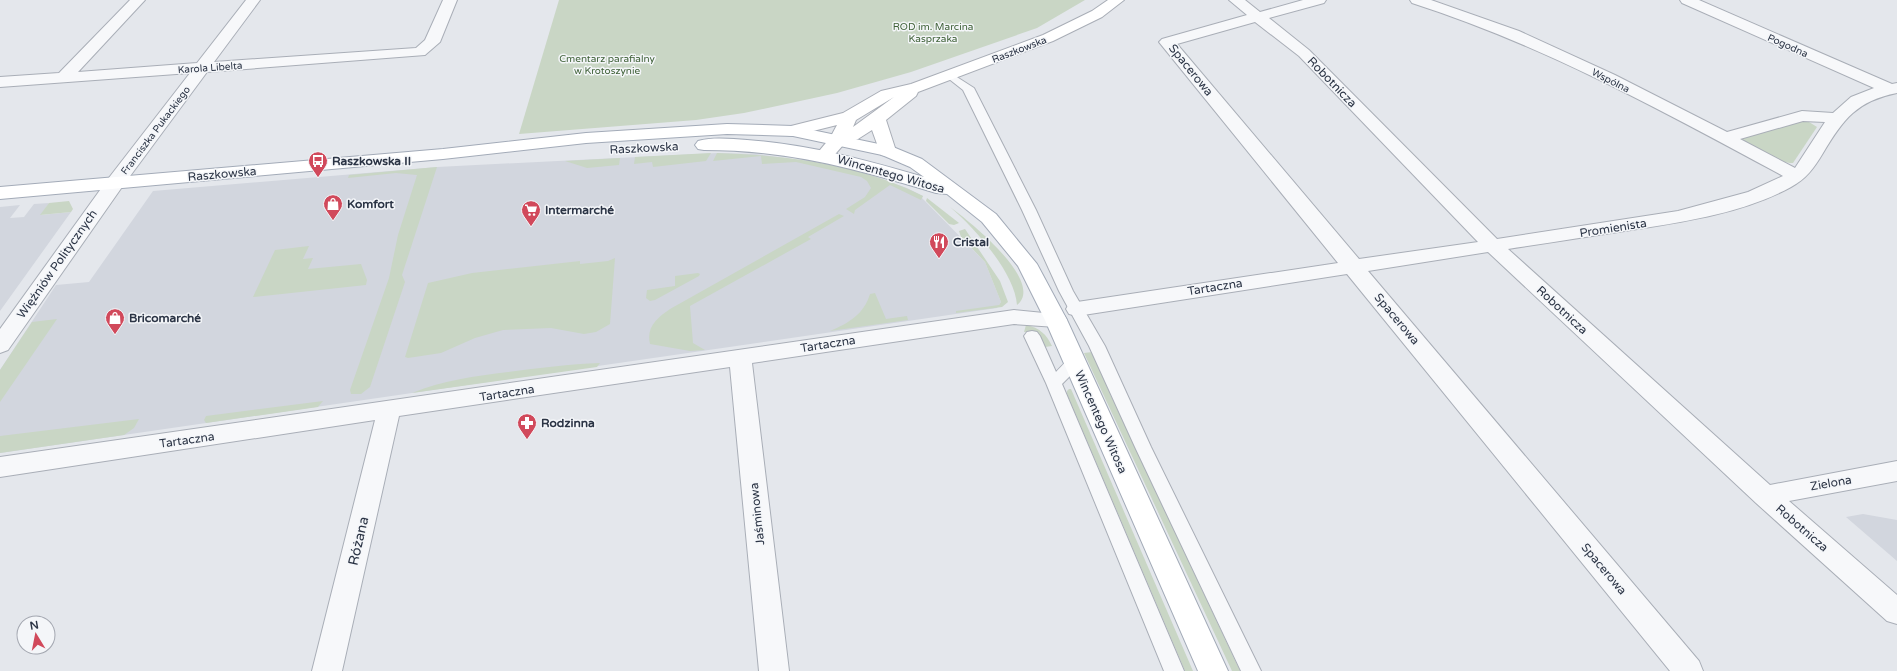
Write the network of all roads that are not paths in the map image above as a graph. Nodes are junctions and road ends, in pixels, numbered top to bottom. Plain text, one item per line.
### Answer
1 (138, 0) edge
2 (253, 0) edge
3 (450, 0) edge
4 (1117, 0) edge
5 (1236, 0) edge
6 (1319, 0) edge
7 (1417, 0) edge
8 (1687, 0) edge
9 (1260, 17) junction
10 (203, 67) junction
11 (949, 75) junction
12 (64, 77) junction
13 (0, 82) edge
14 (915, 88) junction
15 (1893, 89) edge
16 (849, 118) junction
17 (1835, 118) junction
18 (877, 119) junction
19 (793, 131) junction
20 (1724, 138) junction
21 (838, 140) junction
22 (887, 151) junction
23 (443, 154) junction
24 (824, 156) junction
25 (1797, 176) junction
26 (115, 183) junction
27 (0, 193) edge
28 (959, 194) junction
29 (1492, 245) junction
30 (1354, 266) junction
31 (1045, 297) junction
32 (1066, 314) junction
33 (1014, 317) junction
34 (1032, 336) dead end
35 (0, 345) edge
36 (740, 358) junction
37 (1075, 363) junction
38 (1054, 383) junction
39 (389, 410) junction
40 (0, 467) edge
41 (1897, 471) edge
42 (1765, 496) junction
43 (1897, 612) edge
44 (328, 671) edge
45 (774, 671) edge
46 (1174, 671) edge
47 (1213, 671) edge
48 (1251, 671) edge
49 (1688, 671) edge

1 - 12 street
2 - 10 street, Franciszka Pukackiego
3 - 10 street, Karola Libelta
4 - 11 main road, Raszkowska
5 - 9 street, Robotnicza
6 - 9 street
7 - 20 street, Wspólna
8 - 15 street, Pogodna
9 - 29 street, Robotnicza
9 - 30 street, Spacerowa
10 - 12 street, Karola Libelta
10 - 26 street, Franciszka Pukackiego
11 - 14 main road, Raszkowska
11 - 32 lane
12 - 13 street, Karola Libelta
14 - 16 main road, Raszkowska
14 - 18 main road, Raszkowska
15 - 17 street, Promienista
16 - 19 main road
16 - 21 main road, Raszkowska
17 - 20 street
17 - 25 street, Promienista
18 - 21 main road, Raszkowska
18 - 22 main road
19 - 21 main road, Raszkowska
19 - 23 main road, Raszkowska
20 - 25 street, Wspólna
21 - 22 main road, Wincentego Witosa
21 - 24 main road, Raszkowska
22 - 28 main road, Wincentego Witosa
23 - 24 main road, Raszkowska
23 - 26 main road, Raszkowska
24 - 28 main road, Wincentego Witosa
25 - 29 street, Promienista
26 - 27 main road, Raszkowska
26 - 35 street, Więźniów Politycznych
28 - 31 main road, Wincentego Witosa
29 - 30 street, Promienista
29 - 42 street, Robotnicza
30 - 32 street, Tartaczna
30 - 49 street, Spacerowa
31 - 32 main road, Wincentego Witosa
31 - 33 street, Tartaczna
32 - 33 street, Tartaczna
32 - 37 main road, Wincentego Witosa
32 - 48 lane
33 - 36 street, Tartaczna
34 - 38 lane
36 - 39 street, Tartaczna
36 - 45 street, Jaśminowa
37 - 38 lane
37 - 47 main road, Wincentego Witosa
38 - 46 lane
39 - 40 street, Tartaczna
39 - 44 street, Różana
41 - 42 street, Zielona
42 - 43 street, Robotnicza

